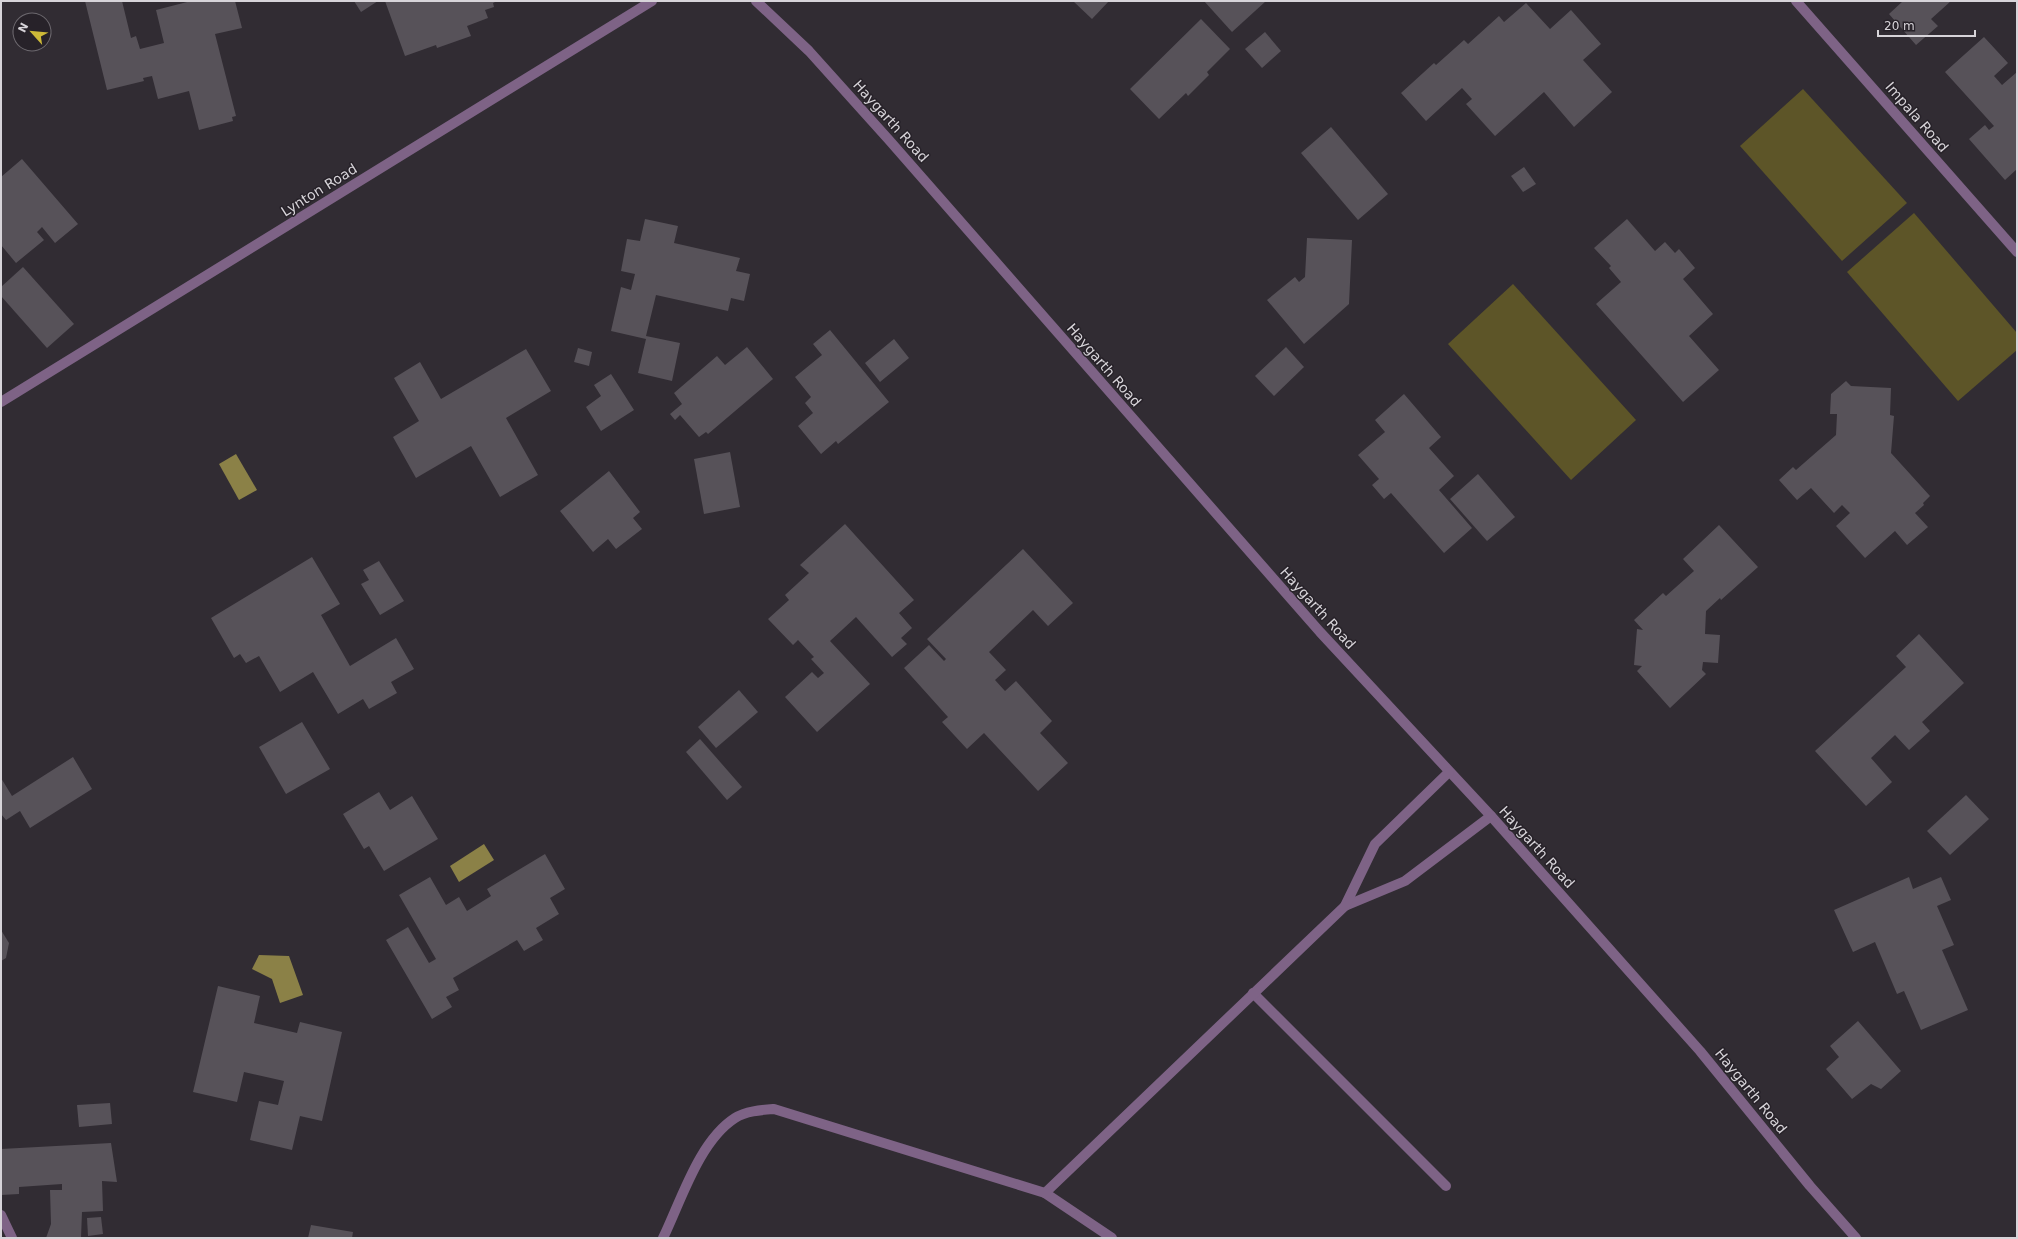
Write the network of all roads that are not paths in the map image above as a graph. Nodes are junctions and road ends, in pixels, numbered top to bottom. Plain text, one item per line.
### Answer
1 (652, 1) edge
2 (756, 1) edge
3 (1796, 1) edge
4 (2017, 252) edge
5 (1, 402) edge
6 (1449, 772) junction
7 (1491, 816) junction
8 (1345, 906) junction
9 (1253, 993) junction
10 (1446, 1186) dead end
11 (1045, 1193) junction
12 (1, 1215) edge
13 (12, 1238) edge
14 (663, 1238) edge
15 (1112, 1238) edge
16 (1856, 1238) edge

1 - 5 street, Lynton Road
2 - 6 street, Haygarth Road
3 - 4 street, Impala Road
6 - 7 street, Haygarth Road
6 - 8 street
7 - 8 street
7 - 16 street, Haygarth Road
8 - 9 street
9 - 10 street
9 - 11 street
11 - 14 street
11 - 15 street
12 - 13 street

